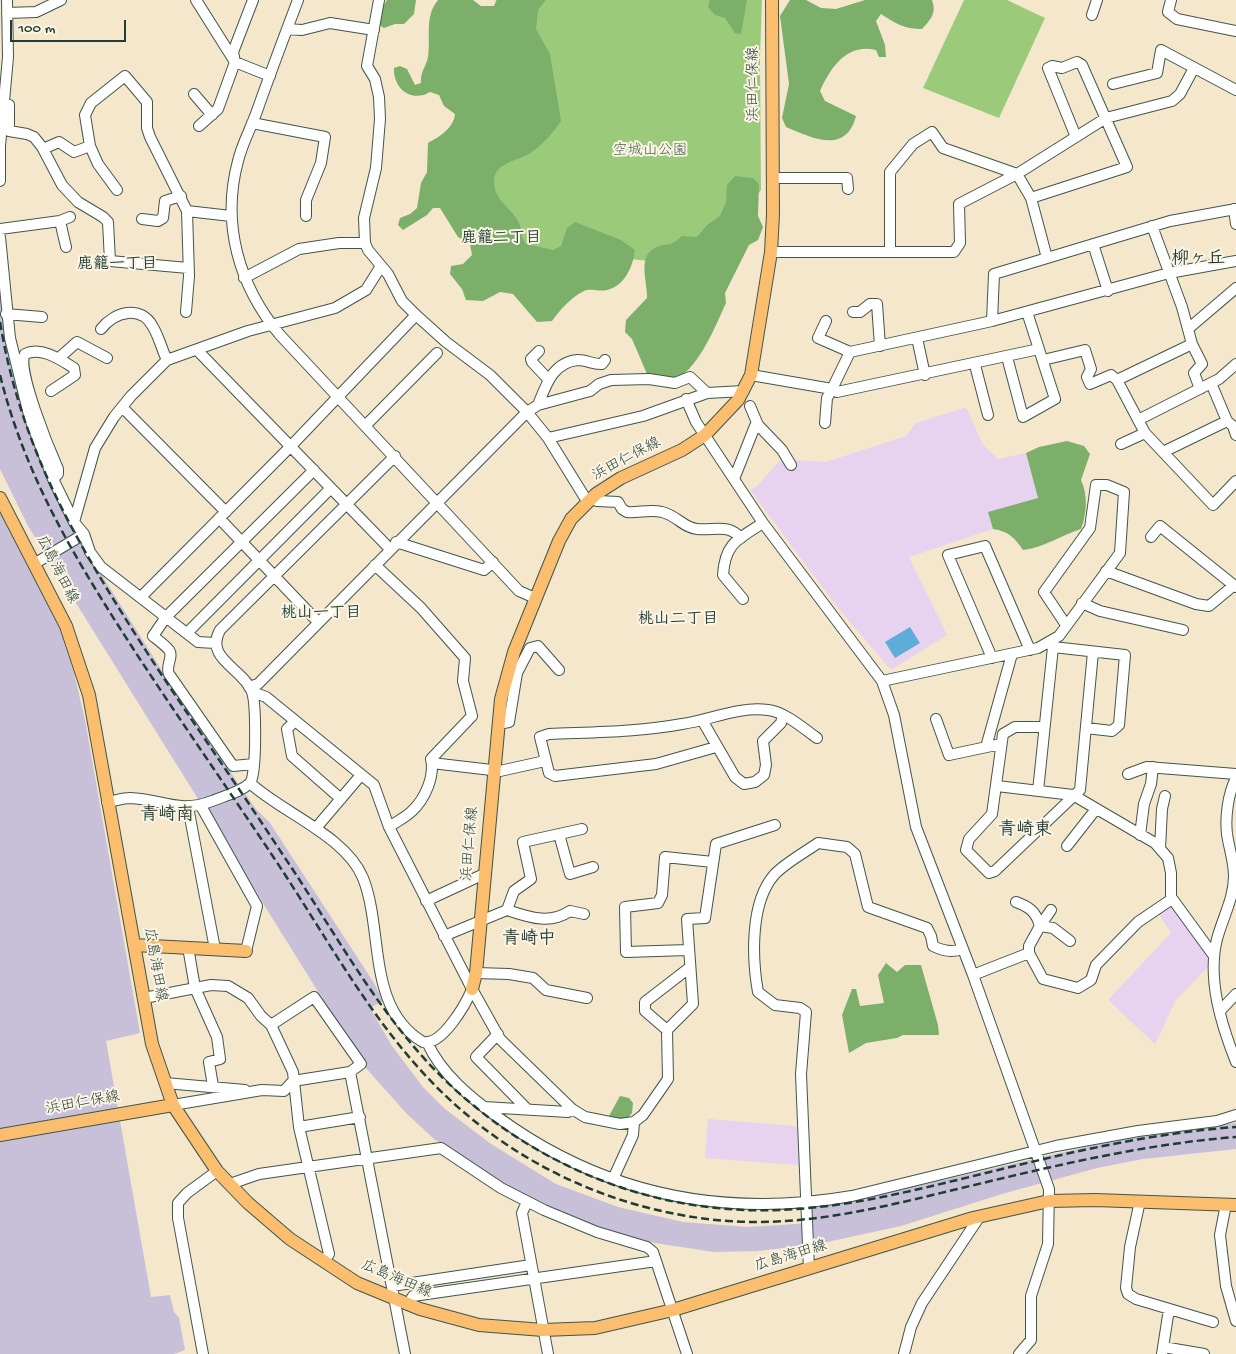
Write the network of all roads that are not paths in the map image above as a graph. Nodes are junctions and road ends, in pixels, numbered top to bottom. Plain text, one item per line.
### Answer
1 (7, 0) edge
2 (62, 0) edge
3 (196, 0) edge
4 (253, 0) edge
5 (298, 0) edge
6 (379, 0) edge
7 (772, 0) edge
8 (1097, 0) edge
9 (1171, 0) edge
10 (7, 13) junction
11 (1092, 15) dead end
12 (287, 28) junction
13 (374, 30) junction
14 (1236, 31) edge
15 (235, 62) junction
16 (1194, 68) junction
17 (270, 76) junction
18 (1113, 84) dead end
19 (1236, 90) edge
20 (194, 94) dead end
21 (4, 104) junction
22 (212, 114) junction
23 (1106, 118) junction
24 (252, 123) junction
25 (200, 126) dead end
26 (1076, 137) junction
27 (90, 146) junction
28 (43, 149) junction
29 (1017, 174) junction
30 (772, 178) junction
31 (0, 181) edge
32 (117, 190) dead end
33 (848, 190) dead end
34 (180, 196) junction
35 (1031, 198) junction
36 (1235, 209) edge
37 (187, 210) junction
38 (232, 216) junction
39 (306, 216) dead end
40 (70, 217) dead end
41 (142, 219) dead end
42 (60, 222) junction
43 (1236, 224) edge
44 (1152, 226) junction
45 (0, 229) edge
46 (0, 237) edge
47 (365, 243) junction
48 (1093, 244) junction
49 (66, 247) dead end
50 (771, 252) junction
51 (890, 252) junction
52 (1047, 258) junction
53 (1236, 261) edge
54 (381, 266) junction
55 (188, 268) junction
56 (1169, 273) junction
57 (244, 278) junction
58 (1236, 288) edge
59 (1108, 291) junction
60 (186, 312) dead end
61 (853, 312) dead end
62 (1026, 312) junction
63 (6, 314) junction
64 (416, 315) junction
65 (42, 318) dead end
66 (826, 322) dead end
67 (992, 322) junction
68 (271, 324) junction
69 (101, 329) dead end
70 (1188, 329) junction
71 (917, 338) junction
72 (1192, 344) junction
73 (880, 346) junction
74 (1039, 349) junction
75 (196, 350) junction
76 (539, 351) dead end
77 (850, 352) junction
78 (437, 353) dead end
79 (1007, 357) junction
80 (59, 358) junction
81 (107, 358) dead end
82 (167, 360) junction
83 (605, 360) dead end
84 (1042, 360) junction
85 (974, 364) junction
86 (1236, 364) edge
87 (750, 375) junction
88 (925, 375) junction
89 (548, 378) junction
90 (1117, 380) junction
91 (1211, 383) junction
92 (832, 389) junction
93 (1200, 389) junction
94 (51, 391) dead end
95 (744, 391) junction
96 (707, 393) junction
97 (338, 398) junction
98 (686, 399) junction
99 (538, 404) junction
100 (750, 406) dead end
101 (122, 407) junction
102 (527, 412) junction
103 (988, 415) dead end
104 (1138, 420) junction
105 (825, 423) dead end
106 (366, 425) junction
107 (758, 425) junction
108 (1233, 426) edge
109 (1144, 433) junction
110 (704, 435) junction
111 (548, 438) junction
112 (1121, 444) dead end
113 (291, 446) junction
114 (1163, 452) junction
115 (395, 456) junction
116 (791, 465) dead end
117 (314, 470) junction
118 (53, 479) junction
119 (734, 479) junction
120 (1234, 487) edge
121 (331, 488) junction
122 (0, 498) edge
123 (590, 499) junction
124 (437, 502) junction
125 (347, 504) junction
126 (222, 515) junction
127 (74, 522) junction
128 (763, 523) junction
129 (84, 534) junction
130 (1151, 537) dead end
131 (741, 538) junction
132 (242, 542) junction
133 (393, 546) junction
134 (259, 560) junction
135 (493, 562) junction
136 (34, 564) junction
137 (375, 564) junction
138 (1106, 571) junction
139 (274, 576) junction
140 (1235, 587) edge
141 (141, 597) junction
142 (535, 598) junction
143 (743, 599) dead end
144 (1082, 603) junction
145 (166, 617) junction
146 (318, 622) junction
147 (1066, 625) junction
148 (1183, 630) dead end
149 (187, 633) junction
150 (215, 643) junction
151 (1051, 645) junction
152 (1030, 650) junction
153 (1093, 652) junction
154 (1012, 654) junction
155 (992, 658) junction
156 (560, 670) dead end
157 (882, 681) junction
158 (251, 689) junction
159 (783, 715) junction
160 (936, 719) dead end
161 (702, 720) junction
162 (295, 721) junction
163 (498, 724) junction
164 (1044, 727) junction
165 (1086, 728) junction
166 (817, 738) dead end
167 (1001, 744) junction
168 (716, 747) junction
169 (986, 747) junction
170 (545, 761) junction
171 (254, 764) junction
172 (432, 764) junction
173 (1153, 767) junction
174 (493, 771) junction
175 (1128, 774) dead end
176 (1236, 774) edge
177 (362, 775) junction
178 (1236, 778) edge
179 (250, 783) junction
180 (997, 786) junction
181 (1038, 791) junction
182 (1073, 795) junction
183 (1165, 796) dead end
184 (341, 799) junction
185 (107, 802) junction
186 (201, 806) junction
187 (188, 807) junction
188 (1096, 809) junction
189 (775, 825) dead end
190 (389, 827) junction
191 (316, 828) junction
192 (582, 829) dead end
193 (559, 834) junction
194 (1140, 835) junction
195 (1067, 846) dead end
196 (1160, 849) junction
197 (713, 862) junction
198 (594, 867) dead end
199 (484, 874) junction
200 (1172, 899) junction
201 (426, 901) junction
202 (1016, 902) dead end
203 (508, 910) junction
204 (1051, 910) dead end
205 (584, 914) dead end
206 (480, 922) junction
207 (1040, 926) junction
208 (444, 936) junction
209 (1070, 941) dead end
210 (134, 945) junction
211 (188, 947) junction
212 (214, 949) junction
213 (962, 949) junction
214 (688, 950) junction
215 (246, 951) joint
216 (1029, 953) junction
217 (1214, 956) junction
218 (689, 968) junction
219 (476, 973) junction
220 (973, 975) junction
221 (195, 988) junction
222 (472, 989) junction
223 (1236, 994) edge
224 (144, 998) junction
225 (587, 998) dead end
226 (1220, 1011) junction
227 (271, 1024) junction
228 (667, 1030) junction
229 (498, 1034) junction
230 (427, 1042) junction
231 (1236, 1060) edge
232 (350, 1072) junction
233 (293, 1081) junction
234 (165, 1083) junction
235 (213, 1086) junction
236 (246, 1092) junction
237 (173, 1105) junction
238 (483, 1107) junction
239 (527, 1109) junction
240 (572, 1110) junction
241 (1236, 1115) edge
242 (360, 1117) junction
243 (634, 1122) junction
244 (299, 1127) junction
245 (0, 1135) edge
246 (1036, 1151) junction
247 (368, 1159) junction
248 (307, 1167) junction
249 (217, 1171) junction
250 (613, 1179) junction
251 (230, 1184) junction
252 (1049, 1201) junction
253 (1140, 1201) junction
254 (527, 1202) junction
255 (808, 1202) junction
256 (1231, 1204) edge
257 (980, 1216) junction
258 (324, 1261) junction
259 (656, 1261) junction
260 (531, 1265) junction
261 (809, 1269) junction
262 (534, 1279) junction
263 (392, 1286) junction
264 (395, 1300) junction
265 (408, 1305) junction
266 (1170, 1309) junction
267 (672, 1310) junction
268 (1236, 1321) edge
269 (1213, 1322) dead end
270 (543, 1330) junction
271 (1163, 1351) edge
272 (203, 1354) edge
273 (405, 1354) edge
274 (548, 1354) edge
275 (687, 1354) edge
276 (904, 1354) edge
277 (1019, 1354) edge
278 (1204, 1354) edge

1 - 10 street
2 - 10 street
3 - 15 street
4 - 15 street
5 - 12 street
6 - 13 street
7 - 30 main road, 浜田仁保線
8 - 11 street
9 - 14 street
10 - 21 street
12 - 13 street
12 - 17 street
13 - 47 street
15 - 17 street
15 - 22 street
16 - 18 street
16 - 19 street
16 - 23 street
17 - 24 street
20 - 22 street
21 - 28 street
21 - 31 street
22 - 25 street
23 - 26 street
23 - 26 street
23 - 35 street
24 - 38 street
24 - 39 street
26 - 29 street
27 - 28 street
27 - 32 street
27 - 34 street
28 - 55 street
29 - 35 street
29 - 51 street
29 - 51 street
30 - 33 street
30 - 50 main road, 浜田仁保線
34 - 37 street
34 - 41 street
35 - 52 street
36 - 43 street
36 - 44 street
37 - 38 street
37 - 55 street
38 - 57 street
40 - 42 street
42 - 45 street
42 - 49 street
44 - 48 street
44 - 56 street
46 - 63 street
47 - 54 street
47 - 57 street
48 - 52 street
48 - 59 street
50 - 51 street
50 - 87 main road, 浜田仁保線
52 - 67 street
53 - 56 street
54 - 64 street
54 - 68 street
55 - 60 street
56 - 59 street
56 - 70 street
57 - 68 street
58 - 70 street
59 - 62 street
61 - 73 street
62 - 67 street
62 - 74 street
63 - 65 street
63 - 118 street
64 - 97 street
64 - 102 street
66 - 77 street
67 - 71 street
68 - 75 street
68 - 97 street
69 - 82 street
70 - 72 street
71 - 73 street
71 - 88 street
72 - 90 street
72 - 93 street
73 - 77 street
74 - 79 street
74 - 84 street
75 - 82 street
75 - 113 street
76 - 89 street
77 - 92 street
78 - 106 street
79 - 84 street
79 - 85 street
80 - 81 street
80 - 94 street
80 - 118 street
82 - 101 street
83 - 89 street
84 - 90 street
85 - 88 street
85 - 103 street
86 - 91 street
87 - 92 street
87 - 95 main road, 浜田仁保線
88 - 92 street
89 - 99 street
90 - 104 street
91 - 93 street
91 - 108 street
92 - 105 street
93 - 104 street
95 - 96 street
95 - 110 main road, 浜田仁保線
96 - 98 street
96 - 99 street
97 - 106 street
97 - 113 street
98 - 110 street
98 - 111 street
99 - 102 street
100 - 107 street
101 - 126 street
101 - 127 street
102 - 111 street
102 - 124 street
104 - 109 street
106 - 115 street
107 - 116 street
107 - 119 street
108 - 114 street
109 - 112 street
109 - 114 street
110 - 119 street
110 - 123 main road, 浜田仁保線
111 - 123 street
113 - 117 street
113 - 126 street
114 - 120 street
115 - 124 street
115 - 125 street
117 - 121 street
117 - 132 street
118 - 127 street
119 - 128 street
121 - 125 street
121 - 134 street
122 - 136 main road, 広島海田線
123 - 131 street
123 - 142 main road, 浜田仁保線
124 - 133 street
124 - 135 street
125 - 133 street
125 - 139 street
126 - 132 street
126 - 141 street
127 - 129 street
128 - 131 street
128 - 157 street
129 - 136 street
129 - 141 street
130 - 140 street
131 - 143 street
132 - 134 street
132 - 145 street
133 - 135 street
133 - 137 street
134 - 139 street
134 - 149 street
135 - 142 street
136 - 185 main road, 広島海田線
137 - 146 street
137 - 172 street
138 - 140 street
138 - 144 street
138 - 147 street
139 - 146 street
139 - 150 street
141 - 145 street
142 - 163 main road, 浜田仁保線
144 - 147 street
144 - 148 street
145 - 149 street
145 - 171 street
146 - 158 street
147 - 151 street
149 - 150 street
150 - 158 street
151 - 152 street
151 - 153 street
151 - 164 street
152 - 154 street
152 - 155 street
153 - 165 street
153 - 165 street
154 - 155 street
154 - 169 street
155 - 157 street
156 - 163 street
157 - 213 street
158 - 162 street
158 - 171 street
159 - 161 street
159 - 166 street
159 - 168 street
160 - 169 street
161 - 168 street
161 - 170 street
162 - 177 street
162 - 184 street
163 - 174 main road, 浜田仁保線
164 - 167 street
164 - 181 street
165 - 182 street
167 - 169 street
167 - 180 street
168 - 170 street
170 - 174 street
171 - 179 street
172 - 174 street
172 - 190 street
173 - 175 street
173 - 176 street
173 - 194 street
174 - 199 main road, 浜田仁保線
177 - 184 street
177 - 190 street
178 - 217 street
179 - 186 street
179 - 191 street
180 - 181 street
180 - 182 street
181 - 182 street
182 - 188 street
183 - 196 street
184 - 191 street
185 - 187 street
185 - 210 main road, 広島海田線
186 - 187 street
186 - 215 street
187 - 212 street
188 - 194 street
188 - 195 street
189 - 197 street
190 - 201 street
191 - 230 street
192 - 193 street
193 - 198 street
193 - 203 street
194 - 196 street
196 - 200 street
197 - 214 street
197 - 214 street
199 - 201 street
199 - 206 main road, 浜田仁保線
200 - 216 street
200 - 217 street
201 - 208 street
202 - 207 street
203 - 205 street
203 - 206 street
204 - 207 street
206 - 208 street
206 - 219 main road, 浜田仁保線
207 - 209 street
207 - 216 street
208 - 222 street
210 - 211 main road
210 - 224 main road, 広島海田線
211 - 212 main road
211 - 221 street
212 - 215 main road
213 - 220 street
213 - 255 street
214 - 218 street
216 - 220 street
217 - 226 street
218 - 228 street
218 - 228 street
219 - 222 main road, 浜田仁保線
219 - 225 street
220 - 246 street
221 - 224 street
221 - 227 street
221 - 235 street
222 - 229 street
222 - 230 street
223 - 226 street
224 - 234 main road, 広島海田線
226 - 231 street
227 - 232 street
227 - 233 street
228 - 243 street
229 - 239 street
229 - 240 street
230 - 238 street
232 - 233 street
232 - 242 street
233 - 236 street
233 - 244 street
234 - 235 street
234 - 237 main road, 広島海田線
235 - 236 street
236 - 237 street
237 - 245 main road, 浜田仁保線
237 - 249 main road, 広島海田線
238 - 239 street
238 - 250 street
239 - 240 street
240 - 243 street
241 - 246 street
242 - 244 street
242 - 247 street
243 - 250 street
244 - 248 street
246 - 252 street
246 - 255 street
247 - 248 street
247 - 254 street
247 - 263 street
248 - 251 street
248 - 258 street
249 - 251 main road, 広島海田線
249 - 272 street
250 - 255 street
251 - 258 main road, 広島海田線
252 - 253 main road, 広島海田線
252 - 257 main road, 広島海田線
252 - 277 street
253 - 256 main road, 広島海田線
253 - 266 street
254 - 259 street
254 - 260 street
255 - 261 street
256 - 268 street
257 - 261 main road, 広島海田線
257 - 276 street
258 - 264 main road, 広島海田線
259 - 262 street
259 - 267 street
260 - 262 street
260 - 263 street
261 - 267 main road, 広島海田線
262 - 265 street
262 - 270 street
263 - 264 street
264 - 265 main road, 広島海田線
264 - 273 street
265 - 270 main road, 広島海田線
266 - 269 street
266 - 271 street
267 - 270 main road, 広島海田線
267 - 275 street
270 - 274 street
271 - 278 street

